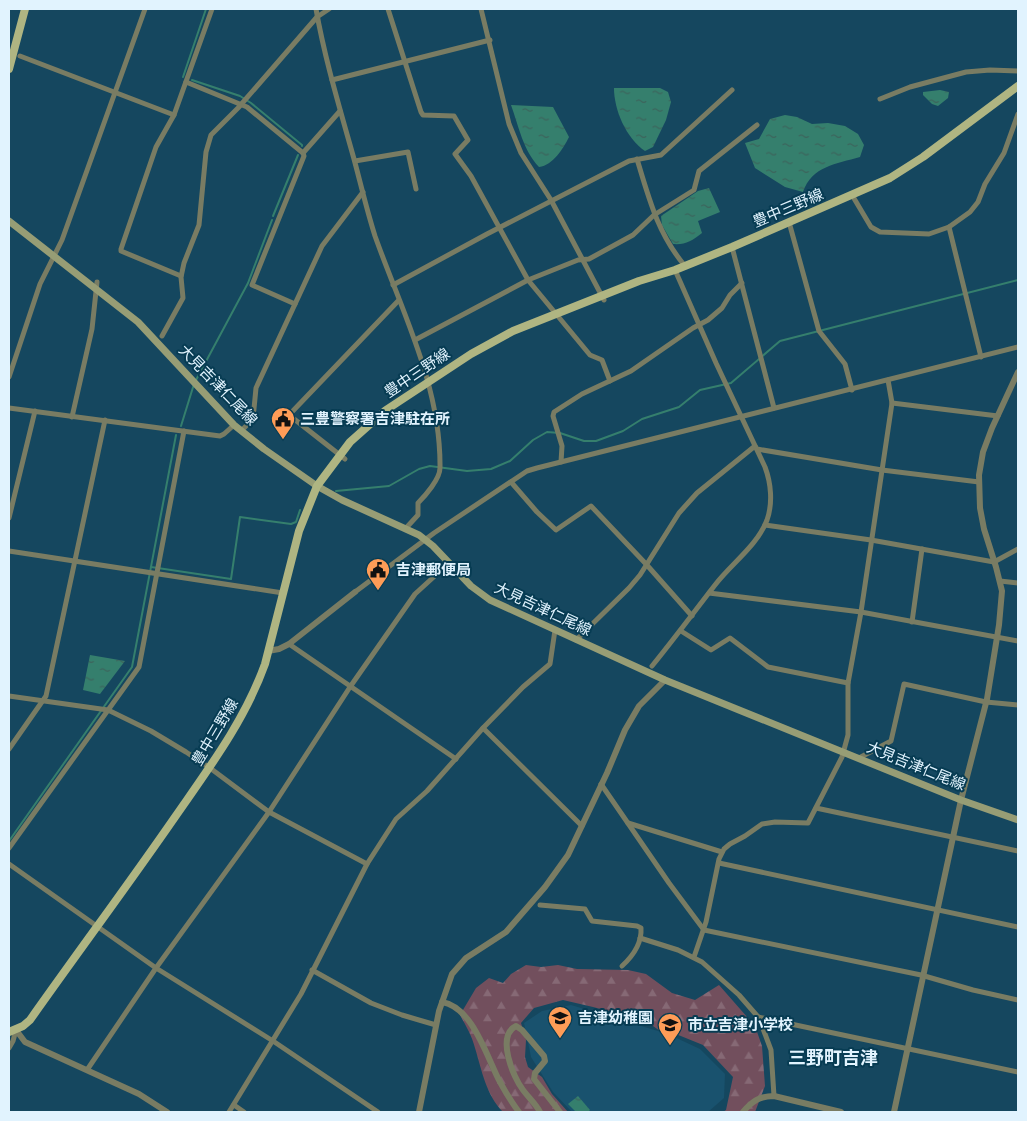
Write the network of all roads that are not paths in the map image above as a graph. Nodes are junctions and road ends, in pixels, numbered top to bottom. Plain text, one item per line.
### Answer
1 (25, 9) edge
2 (145, 9) edge
3 (212, 9) edge
4 (316, 9) edge
5 (329, 9) edge
6 (388, 9) edge
7 (481, 9) edge
8 (317, 16) junction
9 (490, 40) junction
10 (20, 56) dead end
11 (405, 61) junction
12 (9, 68) edge
13 (1018, 71) edge
14 (332, 80) junction
15 (186, 82) junction
16 (1018, 86) edge
17 (732, 90) dead end
18 (115, 92) junction
19 (880, 98) dead end
20 (242, 103) junction
21 (340, 111) junction
22 (1018, 114) edge
23 (174, 115) junction
24 (757, 125) dead end
25 (303, 153) junction
26 (637, 159) junction
27 (355, 161) junction
28 (416, 189) dead end
29 (362, 192) junction
30 (852, 195) junction
31 (552, 201) junction
32 (654, 215) junction
33 (9, 221) edge
34 (789, 222) junction
35 (949, 227) junction
36 (499, 228) junction
37 (732, 247) junction
38 (54, 257) junction
39 (582, 259) junction
40 (685, 266) junction
41 (675, 270) junction
42 (181, 276) junction
43 (528, 280) junction
44 (742, 283) junction
45 (393, 285) junction
46 (97, 286) junction
47 (603, 298) junction
48 (399, 300) junction
49 (295, 304) junction
50 (556, 314) junction
51 (699, 325) junction
52 (162, 336) dead end
53 (414, 340) junction
54 (1018, 347) edge
55 (981, 357) junction
56 (1018, 372) edge
57 (9, 377) edge
58 (888, 380) junction
59 (428, 381) junction
60 (610, 381) junction
61 (852, 390) junction
62 (892, 403) junction
63 (9, 408) edge
64 (774, 408) junction
65 (35, 411) junction
66 (998, 416) junction
67 (72, 417) junction
68 (740, 417) junction
69 (105, 420) junction
70 (234, 425) junction
71 (184, 431) junction
72 (241, 431) junction
73 (756, 448) junction
74 (342, 457) junction
75 (561, 462) junction
76 (882, 470) junction
77 (511, 482) junction
78 (979, 482) junction
79 (317, 486) junction
80 (9, 518) edge
81 (765, 526) junction
82 (406, 528) junction
83 (425, 540) junction
84 (871, 540) junction
85 (922, 549) junction
86 (1018, 549) edge
87 (9, 551) edge
88 (75, 561) junction
89 (994, 562) junction
90 (449, 563) junction
91 (646, 564) junction
92 (157, 574) junction
93 (1000, 581) junction
94 (1018, 583) edge
95 (356, 592) joint
96 (283, 593) junction
97 (709, 593) junction
98 (861, 612) junction
99 (692, 616) junction
100 (912, 622) junction
101 (554, 630) junction
102 (680, 631) junction
103 (997, 637) junction
104 (576, 640) junction
105 (1018, 641) edge
106 (289, 644) junction
107 (268, 651) junction
108 (652, 666) dead end
109 (665, 680) junction
110 (848, 683) junction
111 (350, 687) junction
112 (9, 696) edge
113 (43, 701) junction
114 (986, 702) junction
115 (1018, 705) edge
116 (108, 710) junction
117 (483, 728) junction
118 (9, 749) edge
119 (843, 752) junction
120 (859, 758) junction
121 (456, 759) junction
122 (210, 768) junction
123 (601, 784) junction
124 (961, 800) junction
125 (816, 808) junction
126 (268, 812) junction
127 (1018, 820) edge
128 (628, 823) junction
129 (582, 826) junction
130 (953, 837) junction
131 (9, 848) edge
132 (1018, 851) edge
133 (722, 852) junction
134 (718, 863) junction
135 (9, 864) edge
136 (366, 864) junction
137 (540, 905) dead end
138 (937, 909) junction
139 (96, 926) junction
140 (1018, 927) edge
141 (704, 930) junction
142 (640, 938) junction
143 (694, 957) junction
144 (622, 966) dead end
145 (156, 968) junction
146 (312, 970) junction
147 (923, 976) junction
148 (1018, 1000) edge
149 (442, 1002) junction
150 (758, 1017) junction
151 (436, 1025) junction
152 (12, 1031) edge
153 (273, 1041) junction
154 (9, 1048) edge
155 (907, 1049) junction
156 (88, 1070) junction
157 (1018, 1072) edge
158 (774, 1096) junction
159 (234, 1105) junction
160 (168, 1112) edge
161 (229, 1112) edge
162 (244, 1112) edge
163 (378, 1112) edge
164 (420, 1112) edge
165 (519, 1112) edge
166 (540, 1112) edge
167 (560, 1112) edge
168 (743, 1112) edge
169 (841, 1112) edge
170 (894, 1112) edge

1 - 12 main road
2 - 18 street
3 - 15 street
4 - 8 street
5 - 8 street
6 - 11 street
7 - 9 street
8 - 14 street
8 - 20 street
9 - 11 street
9 - 31 street
10 - 18 street
11 - 14 street
11 - 36 street
13 - 19 street
14 - 21 street
15 - 20 street
15 - 23 street
16 - 30 main road, 豊中三野線
17 - 26 street
18 - 23 street
18 - 38 street
20 - 25 street
20 - 42 street
21 - 25 street
21 - 27 street
22 - 35 street
23 - 42 street
24 - 32 street
25 - 49 street
26 - 31 street
26 - 32 street
27 - 28 street
27 - 29 street
29 - 45 street
29 - 49 street
30 - 34 main road, 豊中三野線
30 - 35 street
31 - 36 street
31 - 39 street
32 - 39 street
32 - 40 street
33 - 38 main road, 大見吉津仁尾線
34 - 37 main road, 豊中三野線
34 - 61 street
35 - 55 street
36 - 43 street
36 - 45 street
37 - 40 main road, 豊中三野線
37 - 44 street
38 - 46 main road, 大見吉津仁尾線
38 - 57 street
39 - 43 street
39 - 47 street
40 - 41 main road, 豊中三野線
41 - 47 main road, 豊中三野線
41 - 51 street
42 - 52 street
43 - 50 street
43 - 53 street
44 - 51 street
44 - 64 street
45 - 48 street
46 - 67 street
46 - 70 main road, 大見吉津仁尾線
47 - 50 main road, 豊中三野線
48 - 53 street
48 - 74 street
49 - 72 street
50 - 59 main road, 豊中三野線
50 - 60 street
51 - 60 street
51 - 68 street
53 - 59 street
54 - 55 street
55 - 58 street
56 - 66 street
58 - 61 street
58 - 62 street
59 - 74 main road, 豊中三野線
59 - 82 street
60 - 75 street
61 - 64 street
62 - 66 street
62 - 76 street
63 - 65 street
64 - 68 street
65 - 67 street
65 - 80 street
66 - 78 street
67 - 69 street
68 - 73 street
68 - 75 street
69 - 71 street
69 - 88 street
70 - 71 street
70 - 72 main road, 大見吉津仁尾線
71 - 92 street
72 - 79 main road, 大見吉津仁尾線
73 - 76 street
73 - 81 street
73 - 91 street
74 - 79 main road, 豊中三野線
75 - 77 street
76 - 78 street
76 - 84 street
77 - 83 street
77 - 91 street
78 - 89 street
79 - 82 main road, 大見吉津仁尾線
79 - 96 main road, 豊中三野線
81 - 84 street
81 - 97 street
82 - 83 main road, 大見吉津仁尾線
83 - 90 main road, 大見吉津仁尾線
83 - 95 street
84 - 85 street
84 - 98 street
85 - 89 street
85 - 100 street
86 - 89 street
87 - 88 street
88 - 92 street
88 - 113 street
89 - 93 street
90 - 101 main road, 大見吉津仁尾線
90 - 111 street
91 - 99 street
91 - 104 street
92 - 96 street
92 - 116 street
93 - 94 street
93 - 103 street
95 - 106 street
96 - 107 main road, 豊中三野線
97 - 98 street
97 - 99 street
98 - 100 street
98 - 110 street
99 - 102 street
100 - 103 street
101 - 104 main road, 大見吉津仁尾線
101 - 117 street
102 - 108 street
102 - 110 street
103 - 105 street
103 - 114 street
104 - 109 main road, 大見吉津仁尾線
106 - 107 street
106 - 111 street
107 - 122 main road, 豊中三野線
109 - 119 main road, 大見吉津仁尾線
109 - 123 street
110 - 119 street
111 - 121 street
111 - 126 street
112 - 113 street
113 - 116 street
113 - 118 street
114 - 115 street
114 - 120 street
114 - 124 street
116 - 122 street
116 - 131 street
117 - 121 street
117 - 129 street
119 - 120 main road, 大見吉津仁尾線
119 - 125 street
120 - 124 main road, 大見吉津仁尾線
121 - 136 street
122 - 126 street
122 - 139 main road, 豊中三野線
123 - 128 street
123 - 129 street
124 - 127 main road, 大見吉津仁尾線
124 - 130 street
125 - 130 street
125 - 133 street
126 - 136 street
126 - 145 street
128 - 133 street
128 - 141 street
129 - 149 street
130 - 132 street
130 - 138 street
133 - 134 street
134 - 138 street
134 - 141 street
135 - 139 street
136 - 146 street
137 - 142 street
138 - 140 street
138 - 147 street
139 - 145 street
139 - 152 main road, 豊中三野線
141 - 143 street
141 - 147 street
142 - 143 street
142 - 144 street
143 - 150 street
145 - 153 street
145 - 156 street
146 - 151 street
146 - 153 street
147 - 148 street
147 - 155 street
149 - 151 street
149 - 165 street
150 - 155 street
150 - 158 street
151 - 164 street
152 - 154 street
152 - 156 street
153 - 159 street
153 - 163 street
155 - 157 street
155 - 170 street
156 - 160 street
158 - 168 street
158 - 169 street
159 - 161 street
159 - 162 street
166 - 167 street

